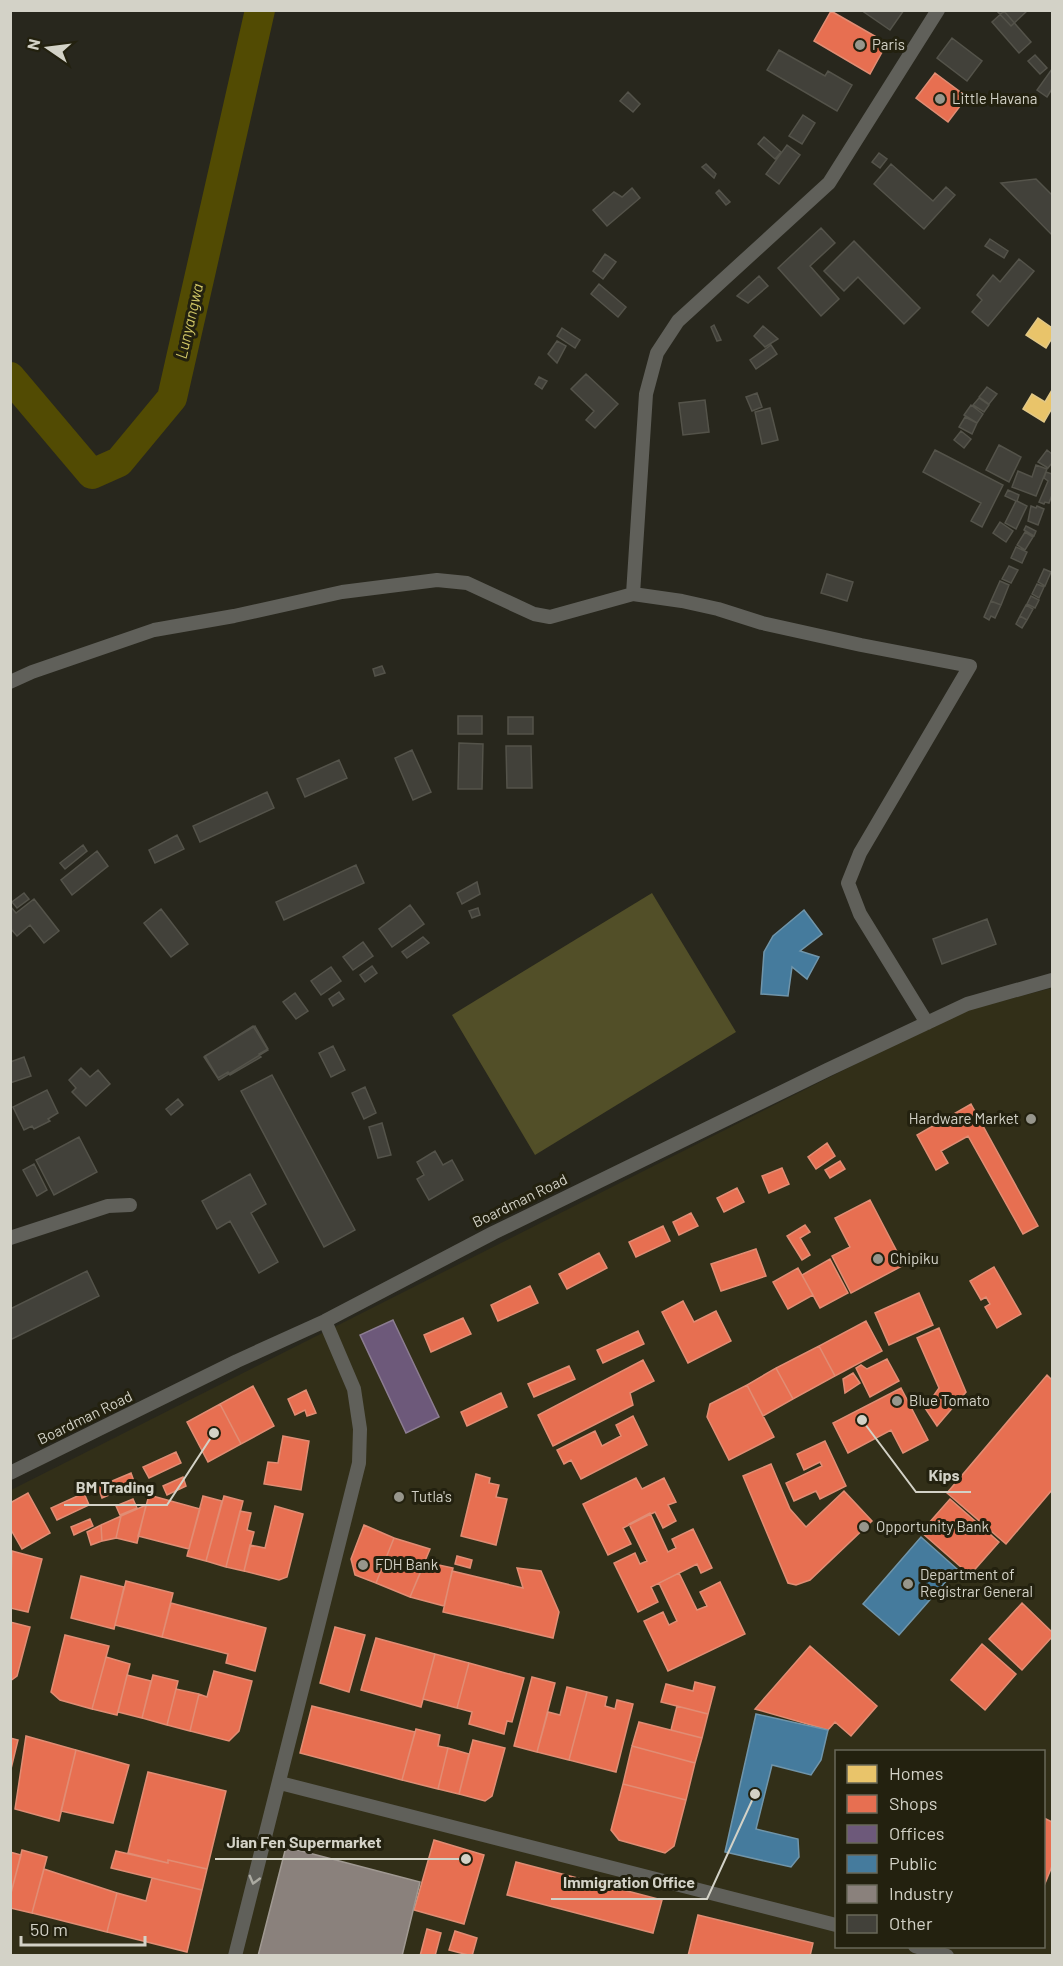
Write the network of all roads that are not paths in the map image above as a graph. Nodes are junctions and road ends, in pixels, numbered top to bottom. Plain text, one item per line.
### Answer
1 (938, 10) edge
2 (633, 594) junction
3 (10, 682) edge
4 (1053, 980) edge
5 (927, 1023) junction
6 (130, 1205) dead end
7 (10, 1238) edge
8 (325, 1321) junction
9 (10, 1473) edge
10 (280, 1783) junction
11 (835, 1924) edge
12 (919, 1948) edge
13 (235, 1956) edge
14 (947, 1956) edge

1 - 2 street
2 - 3 street
2 - 5 street
4 - 5 street, Boardman Road
5 - 8 street, Boardman Road
6 - 7 street
8 - 9 street, Boardman Road
8 - 10 street
10 - 11 street
10 -> 13 street
12 - 14 street

